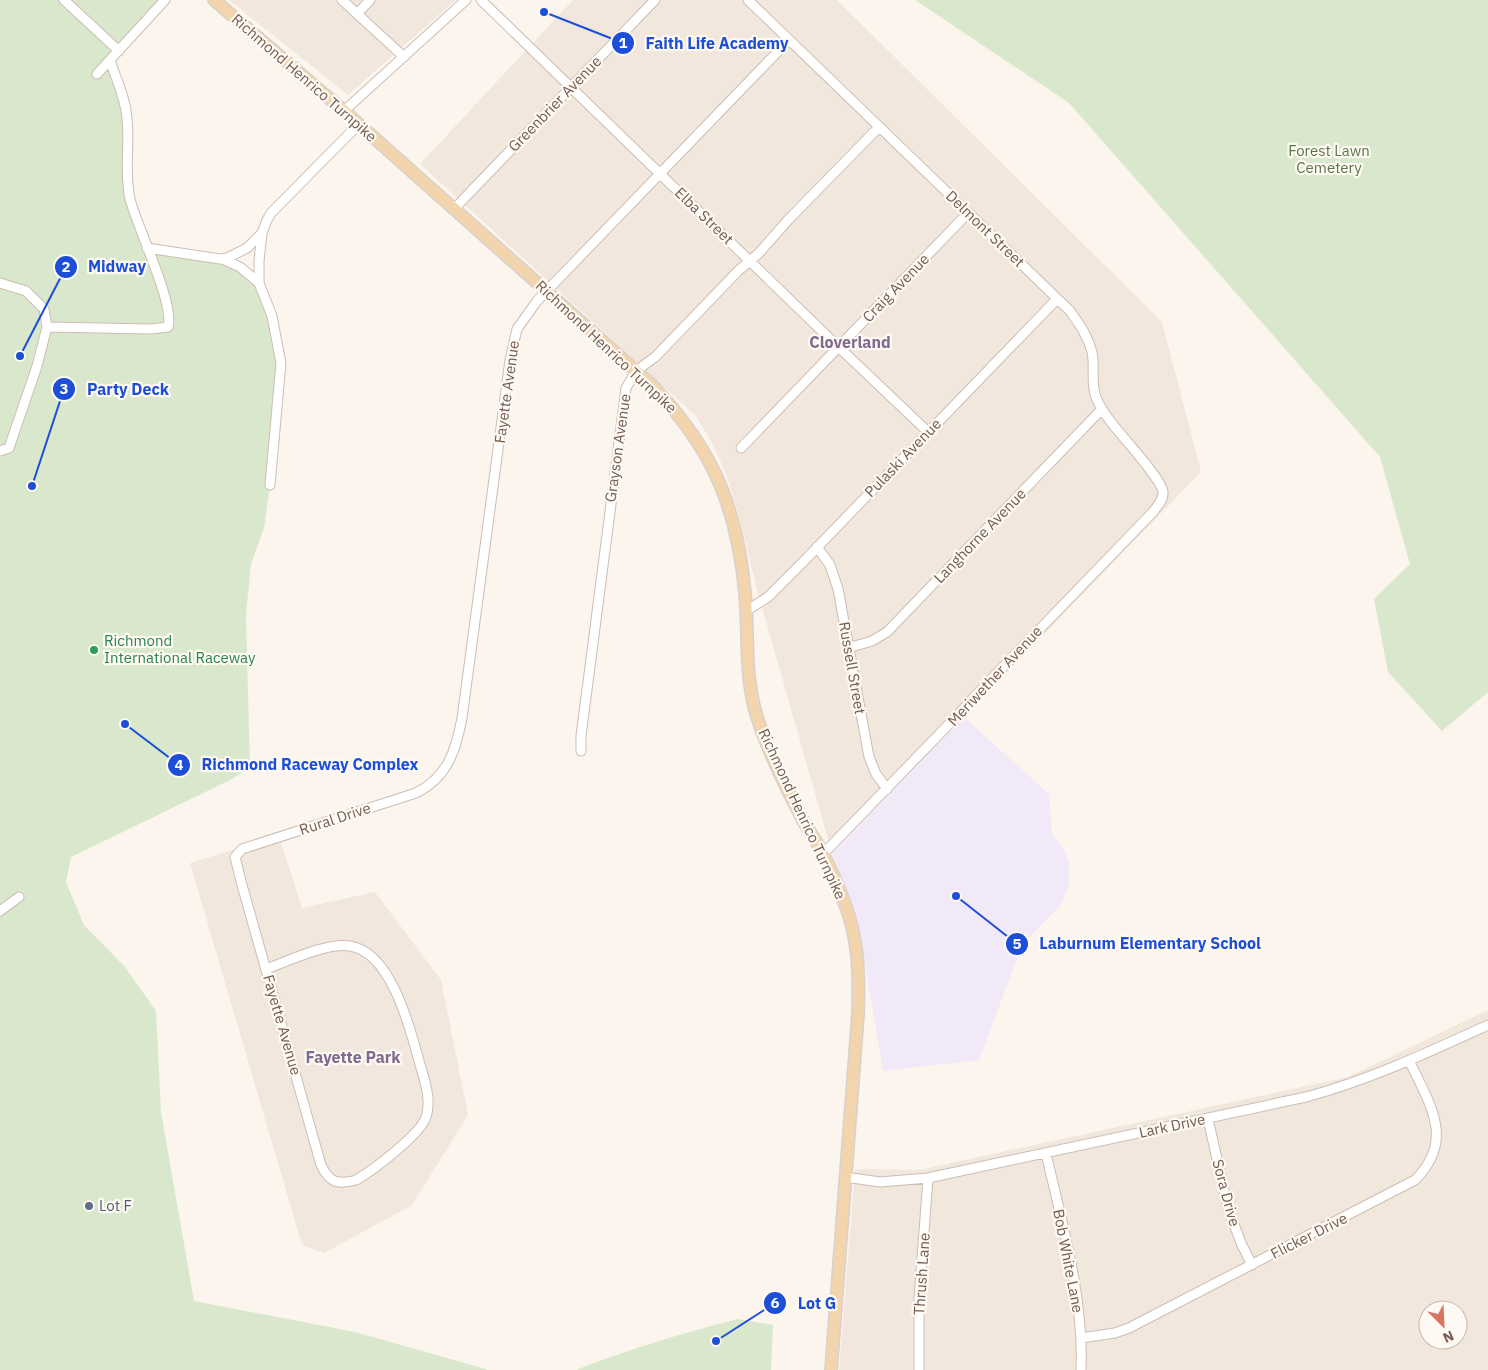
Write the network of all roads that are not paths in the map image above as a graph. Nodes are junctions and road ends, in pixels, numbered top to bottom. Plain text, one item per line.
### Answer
1 (64, 0) edge
2 (164, 0) edge
3 (214, 0) edge
4 (342, 0) edge
5 (370, 0) edge
6 (466, 0) edge
7 (481, 0) edge
8 (655, 0) edge
9 (748, 0) edge
10 (357, 14) junction
11 (789, 40) junction
12 (118, 51) junction
13 (404, 57) junction
14 (110, 60) junction
15 (97, 74) dead end
16 (571, 87) junction
17 (344, 112) junction
18 (358, 125) junction
19 (879, 127) junction
20 (660, 174) junction
21 (454, 208) junction
22 (968, 213) junction
23 (262, 233) junction
24 (148, 248) junction
25 (222, 259) junction
26 (750, 260) junction
27 (0, 283) edge
28 (260, 283) junction
29 (547, 291) junction
30 (1057, 299) junction
31 (47, 327) junction
32 (839, 346) junction
33 (636, 371) junction
34 (1102, 409) junction
35 (928, 432) junction
36 (741, 448) dead end
37 (0, 451) edge
38 (270, 485) dead end
39 (1163, 495) joint
40 (818, 547) junction
41 (746, 611) junction
42 (848, 648) junction
43 (581, 751) dead end
44 (432, 783) joint
45 (887, 789) junction
46 (237, 854) joint
47 (823, 854) junction
48 (19, 897) dead end
49 (0, 911) edge
50 (266, 968) junction
51 (1488, 1024) edge
52 (1409, 1060) junction
53 (1208, 1118) junction
54 (1046, 1153) junction
55 (845, 1177) junction
56 (928, 1178) junction
57 (1252, 1265) junction
58 (1081, 1338) junction
59 (831, 1370) edge
60 (919, 1370) edge
61 (1081, 1370) edge

1 - 12 street
2 - 12 street
3 - 17 main road, Richmond Henrico Turnpike
4 - 10 street
5 - 10 street
6 - 13 street
7 - 16 street, Elba Street
8 - 16 street, Greenbrier Avenue
9 - 11 street, Delmont Street
10 - 13 street
11 - 19 street, Delmont Street
11 - 20 street, Fayette Avenue
12 - 14 street
13 - 17 street
14 - 15 street
14 - 24 street
16 - 20 street, Elba Street
16 - 21 street, Greenbrier Avenue
17 - 18 main road, Richmond Henrico Turnpike
18 - 21 main road, Richmond Henrico Turnpike
18 - 23 street
19 - 22 street, Delmont Street
19 - 26 street, Grayson Avenue
20 - 26 street, Elba Street
20 - 29 street, Fayette Avenue
21 - 29 main road, Richmond Henrico Turnpike
22 - 30 street, Delmont Street
22 - 32 street, Craig Avenue
23 - 25 street
23 - 28 street
24 - 25 street
24 - 31 street
25 - 28 street
26 - 32 street, Elba Street
26 - 33 street, Grayson Avenue
27 - 31 street
28 - 38 street
29 - 33 main road, Richmond Henrico Turnpike
29 - 44 street, Fayette Avenue
30 - 34 street, Delmont Street
30 - 35 street, Pulaski Avenue
31 - 37 street
32 - 35 street, Elba Street
32 - 36 street, Craig Avenue
33 - 41 main road, Richmond Henrico Turnpike
33 - 43 street, Grayson Avenue
34 - 39 street, Delmont Street
34 - 42 street, Langhorne Avenue
35 - 40 street, Pulaski Avenue
39 - 45 street, Meriwether Avenue
40 - 41 street, Pulaski Avenue
40 - 42 street, Russell Street
41 - 47 main road, Richmond Henrico Turnpike
42 - 45 street, Russell Street
44 - 46 street, Rural Drive
45 - 47 street, Meriwether Avenue
46 - 50 street, Fayette Avenue
47 - 55 main road, Richmond Henrico Turnpike
48 - 49 street
50 - 50 street, Fayette Avenue
51 - 52 street, Lark Drive
52 - 53 street, Lark Drive
52 - 57 street, Flicker Drive
53 - 54 street, Lark Drive
53 - 57 street, Sora Drive
54 - 56 street, Lark Drive
54 - 58 street, Bob White Lane
55 - 56 street, Lark Drive
55 - 59 main road, Richmond Henrico Turnpike
56 - 60 street, Thrush Lane
57 - 58 street, Flicker Drive
58 - 61 street, Bob White Lane

